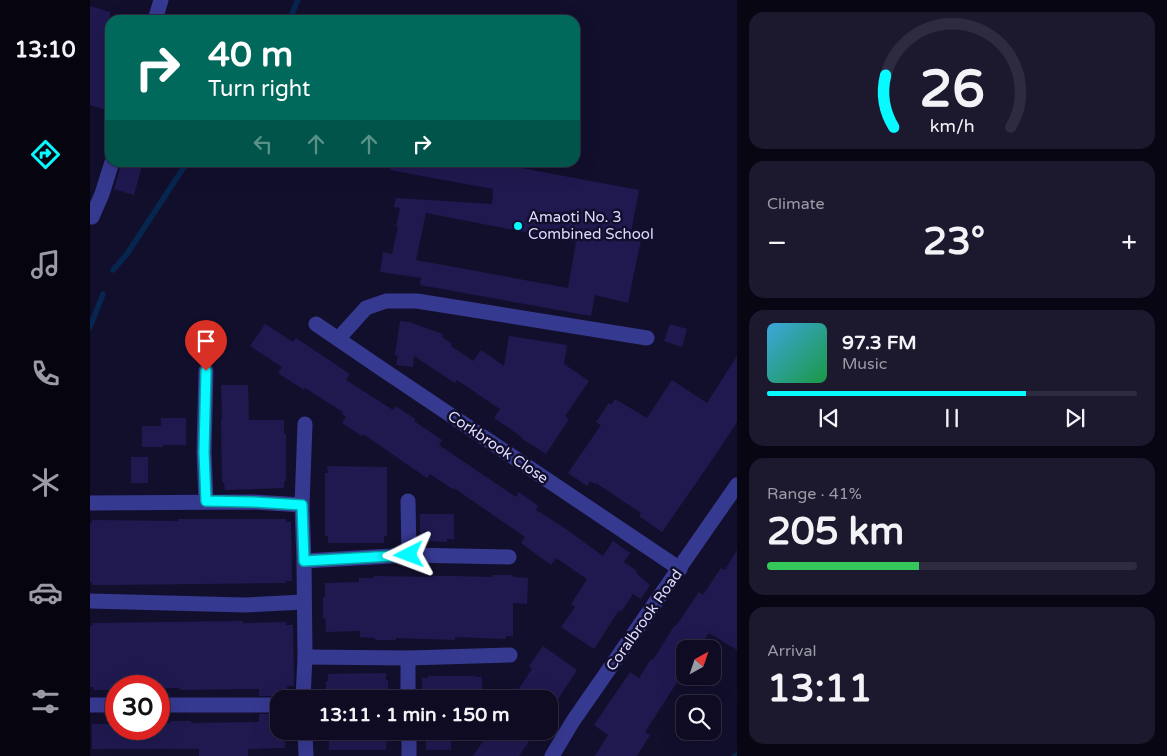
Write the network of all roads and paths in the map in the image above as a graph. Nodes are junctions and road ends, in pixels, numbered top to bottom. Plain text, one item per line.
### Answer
1 (160, 0) edge
2 (156, 15) edge
3 (110, 167) edge
4 (92, 217) dead end
5 (316, 324) dead end
6 (647, 338) dead end
7 (338, 340) junction
8 (206, 371) dead end
9 (305, 424) dead end
10 (737, 485) edge
11 (206, 501) junction
12 (408, 501) dead end
13 (90, 503) edge
14 (302, 505) junction
15 (409, 555) junction
16 (509, 557) dead end
17 (304, 561) junction
18 (680, 569) junction
19 (90, 601) edge
20 (304, 602) junction
21 (510, 655) dead end
22 (305, 657) junction
23 (408, 658) junction
24 (303, 690) edge
25 (408, 690) edge
26 (105, 705) edge
27 (170, 705) edge
28 (270, 705) edge
29 (90, 706) edge
30 (305, 740) edge
31 (409, 740) edge
32 (306, 756) edge
33 (409, 756) edge
34 (552, 756) edge

1 - 2 street
3 - 4 street
5 - 7 street, Corkbrook Close
6 - 7 street
7 - 18 street, Corkbrook Close
8 - 11 street
9 - 14 street
10 - 18 street, Coralbrook Road
11 - 13 street
11 - 14 street
12 - 15 street
14 - 17 street
15 - 16 street
15 - 17 street
17 - 20 street
18 - 34 street, Coralbrook Road
19 - 20 street
20 - 22 street
21 - 23 street
22 - 23 street
22 - 24 street
23 - 25 street
26 - 29 street
27 - 28 street
30 - 32 street
31 - 33 street

